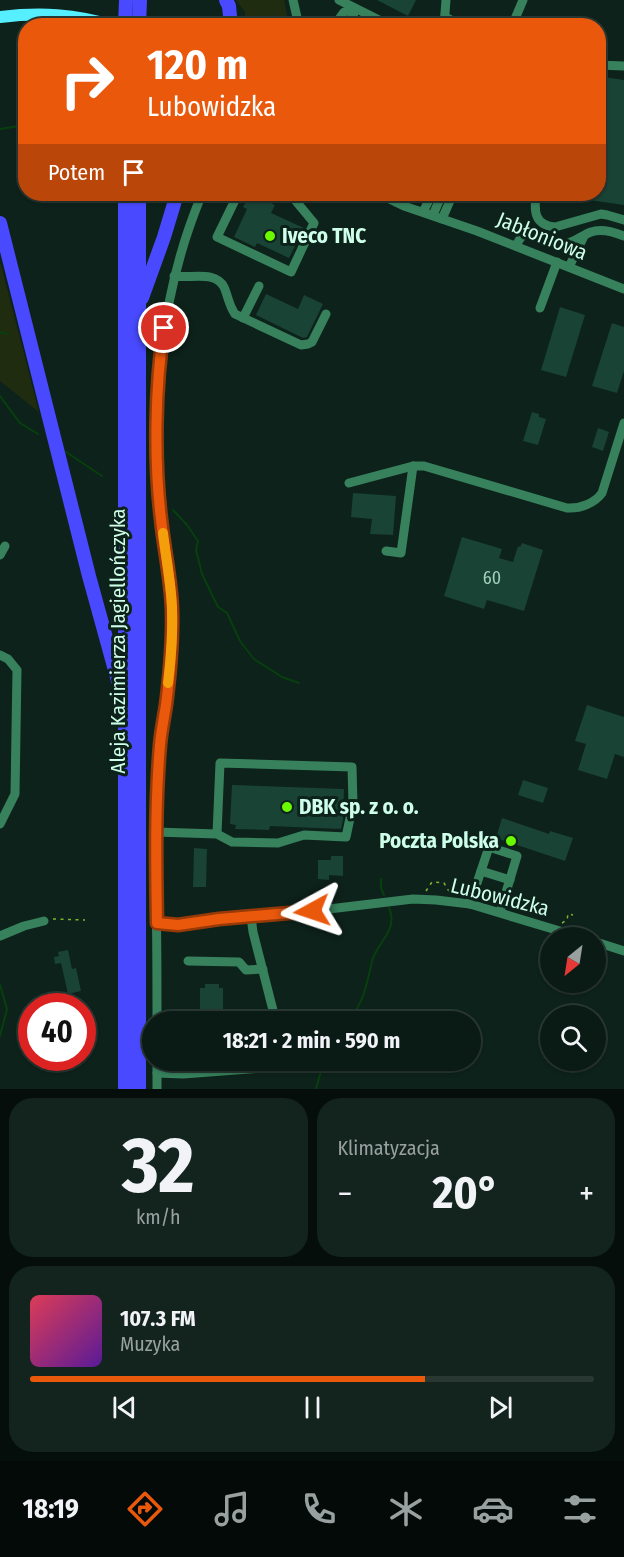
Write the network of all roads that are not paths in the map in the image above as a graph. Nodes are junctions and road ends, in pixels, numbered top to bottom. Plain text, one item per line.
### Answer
1 (226, 0) edge
2 (293, 0) edge
3 (339, 0) edge
4 (446, 0) edge
5 (524, 0) edge
6 (135, 1) edge
7 (356, 9) junction
8 (0, 17) edge
9 (81, 18) edge
10 (128, 18) edge
11 (138, 18) edge
12 (230, 18) edge
13 (297, 18) edge
14 (340, 18) edge
15 (352, 18) edge
16 (375, 18) edge
17 (444, 18) edge
18 (516, 18) edge
19 (606, 65) edge
20 (624, 66) edge
21 (125, 201) edge
22 (139, 201) edge
23 (175, 201) edge
24 (200, 201) edge
25 (235, 201) edge
26 (296, 201) edge
27 (394, 201) edge
28 (432, 201) edge
29 (439, 201) edge
30 (447, 201) edge
31 (536, 201) edge
32 (433, 216) junction
33 (624, 220) edge
34 (0, 224) edge
35 (584, 236) junction
36 (624, 236) edge
37 (125, 237) junction
38 (139, 237) junction
39 (516, 246) junction
40 (132, 261) junction
41 (557, 262) junction
42 (569, 267) junction
43 (174, 276) junction
44 (132, 285) junction
45 (259, 286) dead end
46 (624, 290) edge
47 (140, 306) junction
48 (540, 308) dead end
49 (326, 314) dead end
50 (243, 318) junction
51 (624, 423) edge
52 (413, 466) junction
53 (349, 483) dead end
54 (5, 546) dead end
55 (386, 551) dead end
56 (0, 555) edge
57 (0, 655) edge
58 (126, 708) junction
59 (0, 824) edge
60 (156, 832) junction
61 (218, 834) junction
62 (482, 871) junction
63 (510, 880) junction
64 (470, 904) junction
65 (500, 912) junction
66 (251, 916) junction
67 (44, 921) road end
68 (157, 923) junction
69 (548, 927) edge
70 (0, 936) edge
71 (606, 945) edge
72 (624, 951) edge
73 (188, 961) dead end
74 (263, 969) junction
75 (157, 1011) edge
76 (273, 1011) edge
77 (223, 1071) edge
78 (157, 1073) joint
79 (125, 1089) edge
80 (139, 1089) edge
81 (157, 1089) edge

1 - 12 highway
2 - 13 street
3 - 7 street
4 - 17 street
5 - 18 street
6 - 10 highway
6 - 11 highway
7 - 14 street
7 - 15 street
7 - 16 street
8 - 9 main road
19 - 20 street
21 - 37 highway, Aleja Kazimierza Jagiellończyka
22 - 38 highway, Aleja Kazimierza Jagiellończyka
23 - 47 highway
24 - 43 street
25 - 26 street
27 - 32 street, Jabłoniowa
28 - 32 street
29 - 32 street
30 - 32 street
31 - 33 street
32 - 39 street, Jabłoniowa
34 - 58 highway
35 - 36 street
35 - 39 street
35 - 42 street
37 - 40 street
37 - 44 highway, Aleja Kazimierza Jagiellończyka
38 - 40 street
38 - 44 highway, Aleja Kazimierza Jagiellończyka
39 - 41 street, Jabłoniowa
40 - 44 street
41 - 42 street, Jabłoniowa
41 - 48 street
42 - 46 street, Jabłoniowa
43 - 50 street
43 - 60 street
44 - 47 highway, Aleja Kazimierza Jagiellończyka
44 - 58 highway, Aleja Kazimierza Jagiellończyka
45 - 50 street
47 - 80 highway, Aleja Kazimierza Jagiellończyka
49 - 50 street
51 - 52 street
52 - 53 street
52 - 55 street
54 - 56 street
57 - 59 street
58 - 79 highway, Aleja Kazimierza Jagiellończyka
60 - 61 street
60 - 68 street
61 - 61 street
62 - 63 street
62 - 63 street
62 - 64 street
63 - 65 street
64 - 65 street, Lubowidzka
64 - 66 street, Lubowidzka
65 - 69 street, Lubowidzka
66 - 68 street, Lubowidzka
66 - 74 street
67 - 70 street
68 - 75 street
71 - 72 street
73 - 74 street
74 - 76 street
77 - 78 street
78 - 81 street

